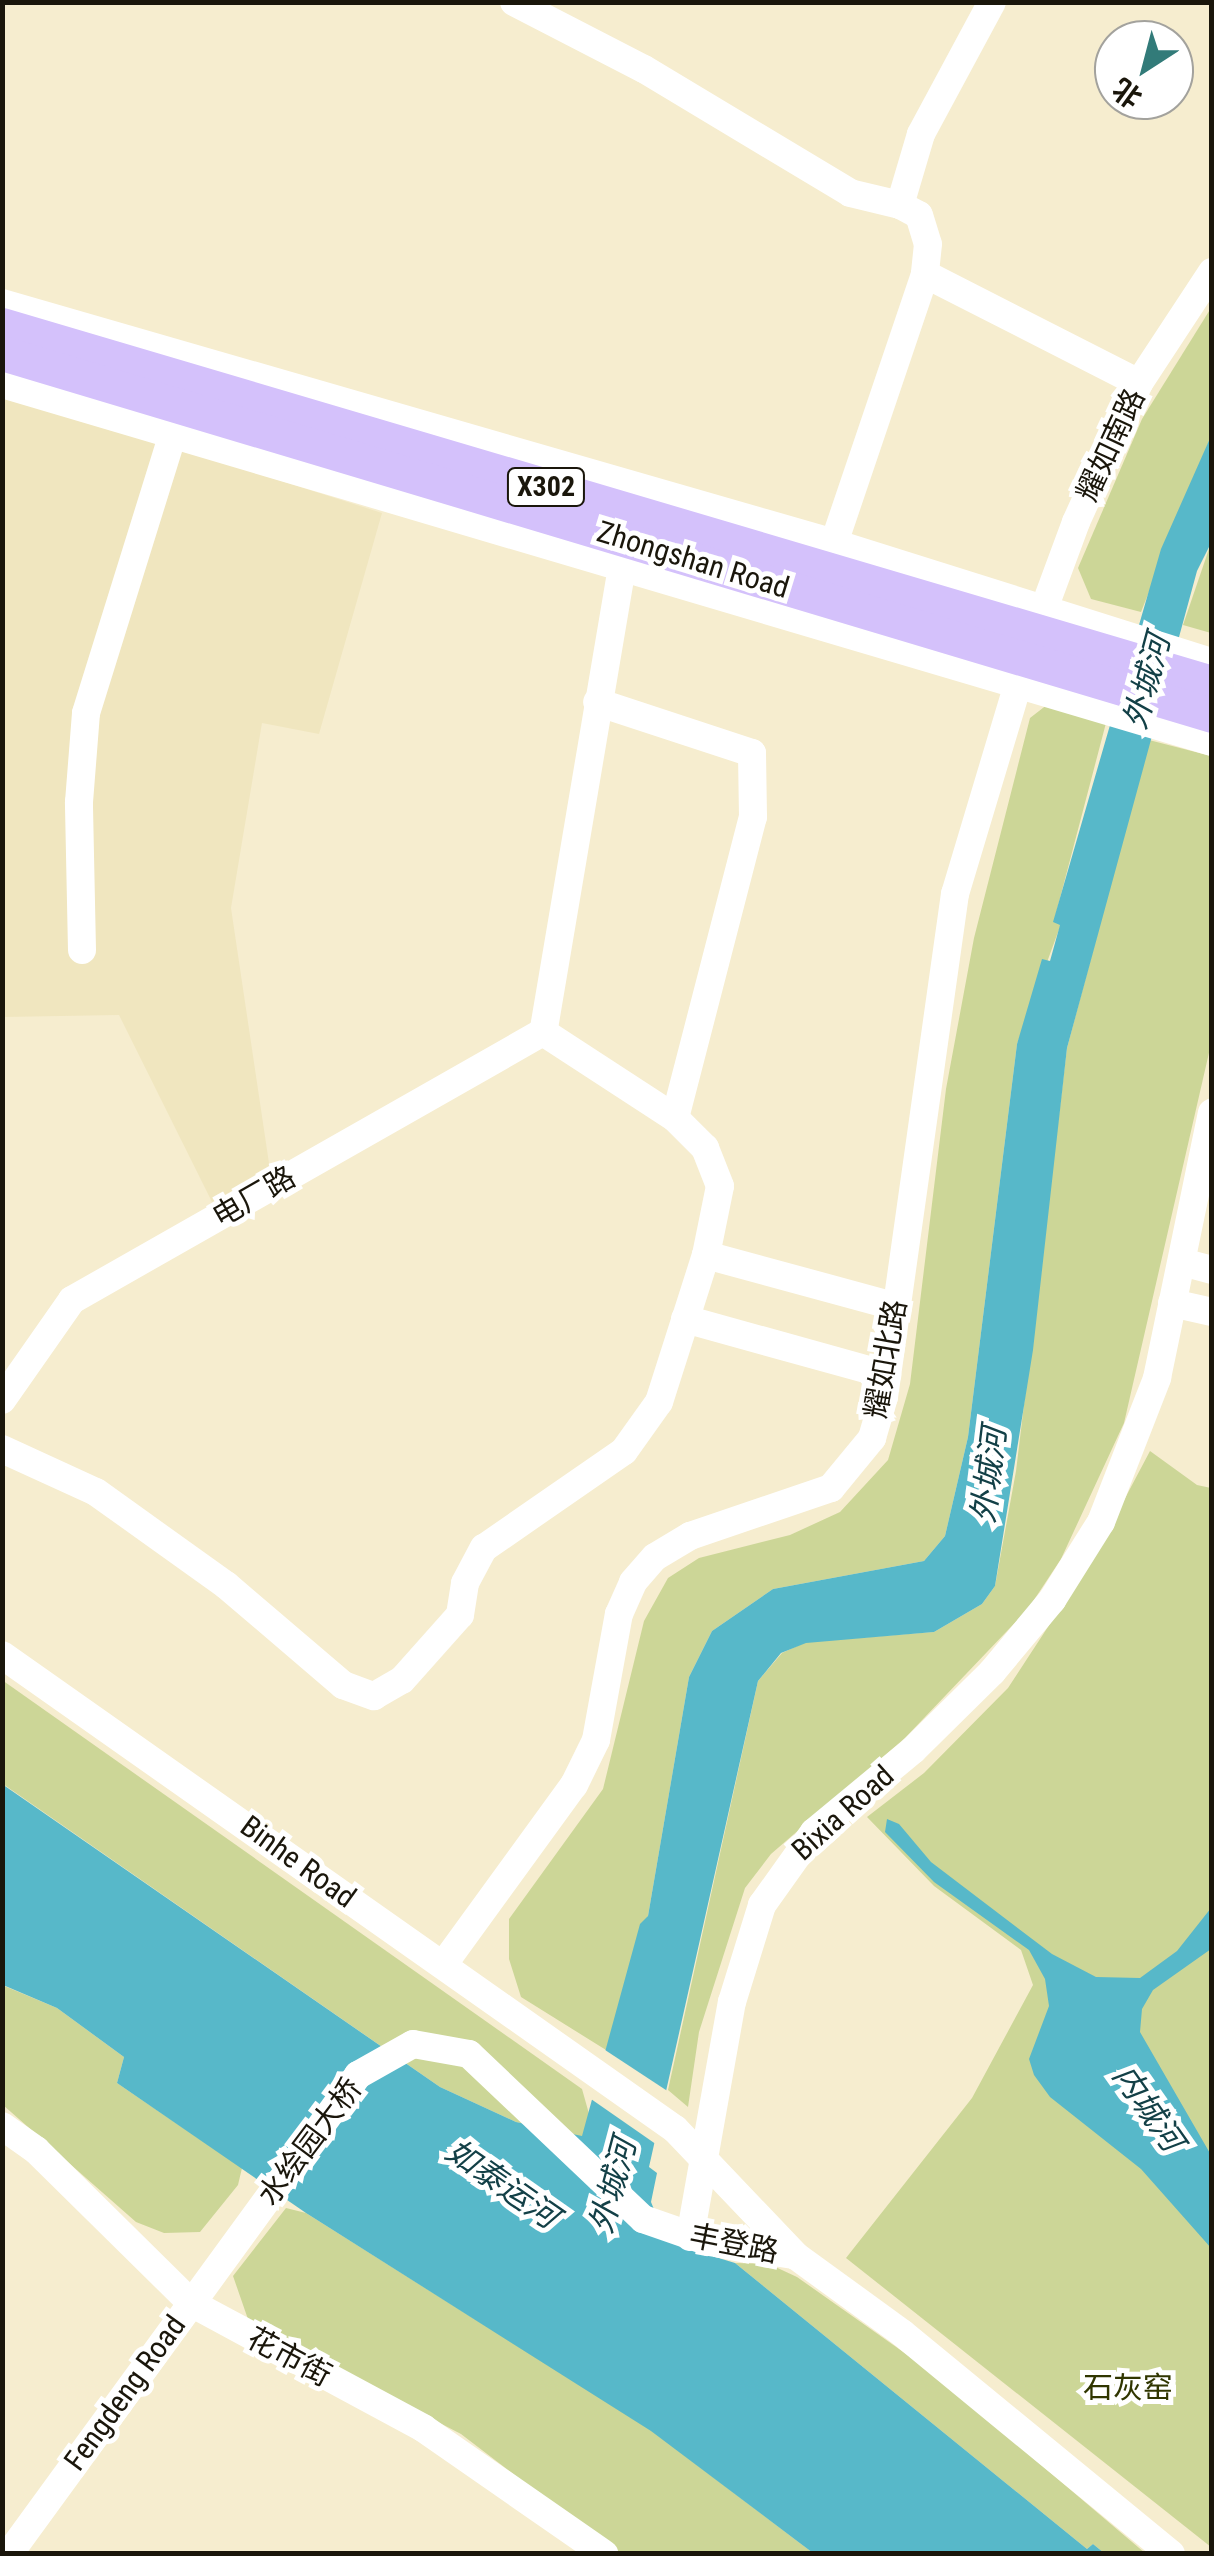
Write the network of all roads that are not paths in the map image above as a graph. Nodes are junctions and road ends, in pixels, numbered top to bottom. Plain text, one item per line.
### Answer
1 (992, 2) edge
2 (525, 5) edge
3 (900, 205) junction
4 (1212, 272) edge
5 (925, 274) junction
6 (2, 303) edge
7 (2, 325) edge
8 (2, 354) edge
9 (1139, 382) junction
10 (2, 384) edge
11 (177, 420) junction
12 (834, 544) junction
13 (622, 567) junction
14 (1030, 646) junction
15 (1212, 662) edge
16 (1087, 664) junction
17 (597, 702) junction
18 (1207, 718) edge
19 (82, 950) dead end
20 (543, 1032) junction
21 (1212, 1113) edge
22 (674, 1118) junction
23 (1205, 1176) edge
24 (706, 1255) junction
25 (1182, 1262) junction
26 (1212, 1270) edge
27 (1172, 1303) junction
28 (898, 1307) junction
29 (1212, 1312) edge
30 (686, 1318) junction
31 (887, 1375) junction
32 (2, 1400) edge
33 (2, 1449) edge
34 (2, 1655) edge
35 (443, 1965) junction
36 (2, 2126) edge
37 (706, 2157) junction
38 (241, 2234) joint
39 (681, 2234) junction
40 (796, 2256) junction
41 (191, 2303) junction
42 (9, 2554) edge
43 (604, 2554) edge
44 (1170, 2554) edge

1 - 3 street
2 - 3 street
3 - 5 street
4 - 9 street, 耀如南路
5 - 9 street
5 - 12 street
6 - 12 street
7 - 14 main road, Zhongshan Road / X302
8 - 11 main road, Zhongshan Road / X302
9 - 14 street, 耀如南路
10 - 11 street
11 - 13 street
11 - 14 main road, Zhongshan Road / X302
11 - 19 street
12 - 14 street
13 - 14 street
13 - 17 street
14 - 16 main road, Zhongshan Road / X302
14 - 16 street
14 - 28 street, 耀如北路
15 - 16 street
16 - 18 main road, Zhongshan Road / X302
17 - 20 street
17 - 22 street
20 - 22 street
20 - 32 street, 电厂路
21 - 23 street, Bixia Road
22 - 24 street
23 - 25 street, Bixia Road
24 - 28 street
24 - 30 street
25 - 26 street
25 - 27 street, Bixia Road
27 - 29 street
27 - 37 street, Bixia Road
28 - 31 street, 耀如北路
30 - 31 street
30 - 33 street
31 - 35 street, 耀如北路
34 - 35 street, Binhe Road
35 - 37 street, Binhe Road
36 - 41 street, 花市街
37 - 39 street, Bixia Road
37 - 40 street
38 - 39 street, 水绘园大桥
38 - 41 street, Fengdeng Road
39 - 40 street, 丰登路
40 - 44 street
41 - 42 street, Fengdeng Road
41 - 43 street, 花市街

